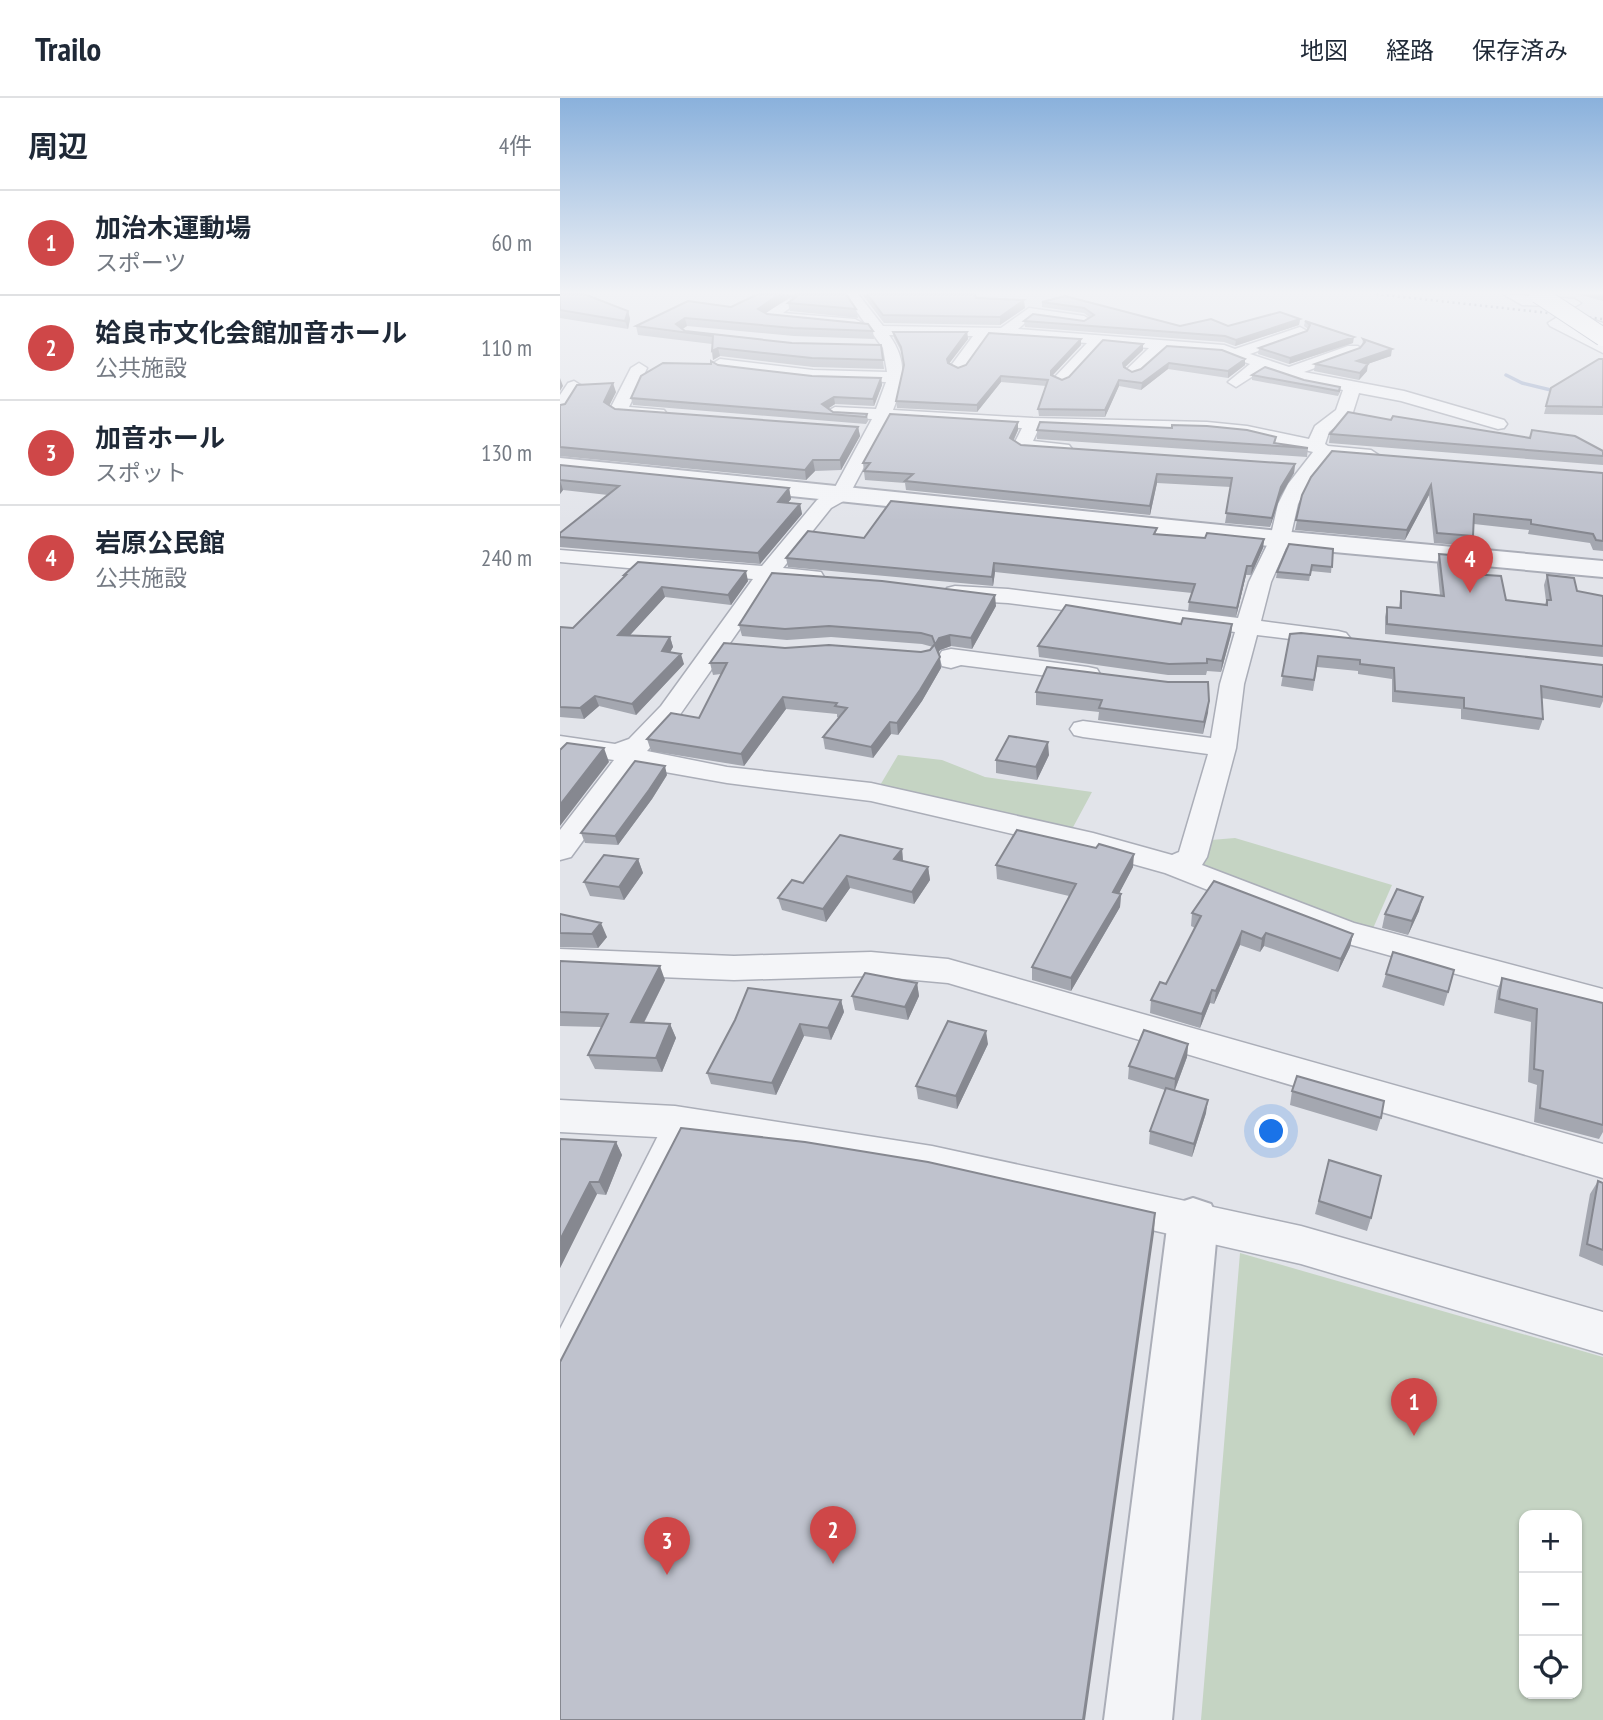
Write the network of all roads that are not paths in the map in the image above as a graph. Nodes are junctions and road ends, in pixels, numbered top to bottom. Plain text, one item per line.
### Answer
1 (638, 370) edge
2 (764, 370) edge
3 (896, 370) edge
4 (1069, 370) edge
5 (1253, 370) edge
6 (1282, 370) edge
7 (1295, 370) edge
8 (1289, 372) junction
9 (897, 377) junction
10 (1060, 379) edge
11 (1236, 382) dead end
12 (574, 386) edge
13 (1352, 388) junction
14 (560, 408) edge
15 (881, 414) junction
16 (678, 416) edge
17 (1033, 423) junction
18 (1498, 424) dead end
19 (873, 431) junction
20 (1077, 450) edge
21 (1317, 455) junction
22 (1390, 457) edge
23 (560, 465) edge
24 (1290, 465) edge
25 (840, 495) junction
26 (1280, 539) junction
27 (560, 556) edge
28 (1603, 569) edge
29 (768, 575) junction
30 (832, 579) edge
31 (933, 590) edge
32 (1246, 628) junction
33 (1354, 640) edge
34 (720, 645) junction
35 (745, 648) edge
36 (951, 661) dead end
37 (1106, 676) edge
38 (1083, 729) dead end
39 (560, 744) edge
40 (1223, 748) junction
41 (630, 751) junction
42 (560, 850) edge
43 (1176, 866) junction
44 (560, 961) edge
45 (1603, 1002) edge
46 (560, 1116) edge
47 (676, 1122) junction
48 (1603, 1161) edge
49 (1193, 1220) junction
50 (1603, 1332) edge
51 (560, 1352) edge
52 (1138, 1720) edge

1 - 16 street
2 - 9 street
3 - 9 street
4 - 10 street
5 - 11 street
6 - 8 street
7 - 8 street
8 - 13 street
9 - 15 street
12 - 14 street
13 - 18 street
13 - 21 street
15 - 17 street
15 - 19 street
15 - 19 street
17 - 20 street
17 - 21 street
19 - 25 street
21 - 22 street
21 - 24 street
21 - 26 street
23 - 25 street
25 - 26 street
25 - 29 street
26 - 28 street
26 - 32 street
27 - 29 street
29 - 30 street
29 - 34 street
31 - 32 street
32 - 33 street
32 - 40 street
34 - 35 street
34 - 41 street
36 - 37 street
38 - 40 street
39 - 41 street
40 - 43 street
41 - 42 street
41 - 43 street
43 - 45 street
44 - 48 street
46 - 47 street
47 - 49 street
47 - 51 lane
49 - 50 street
49 - 52 street

